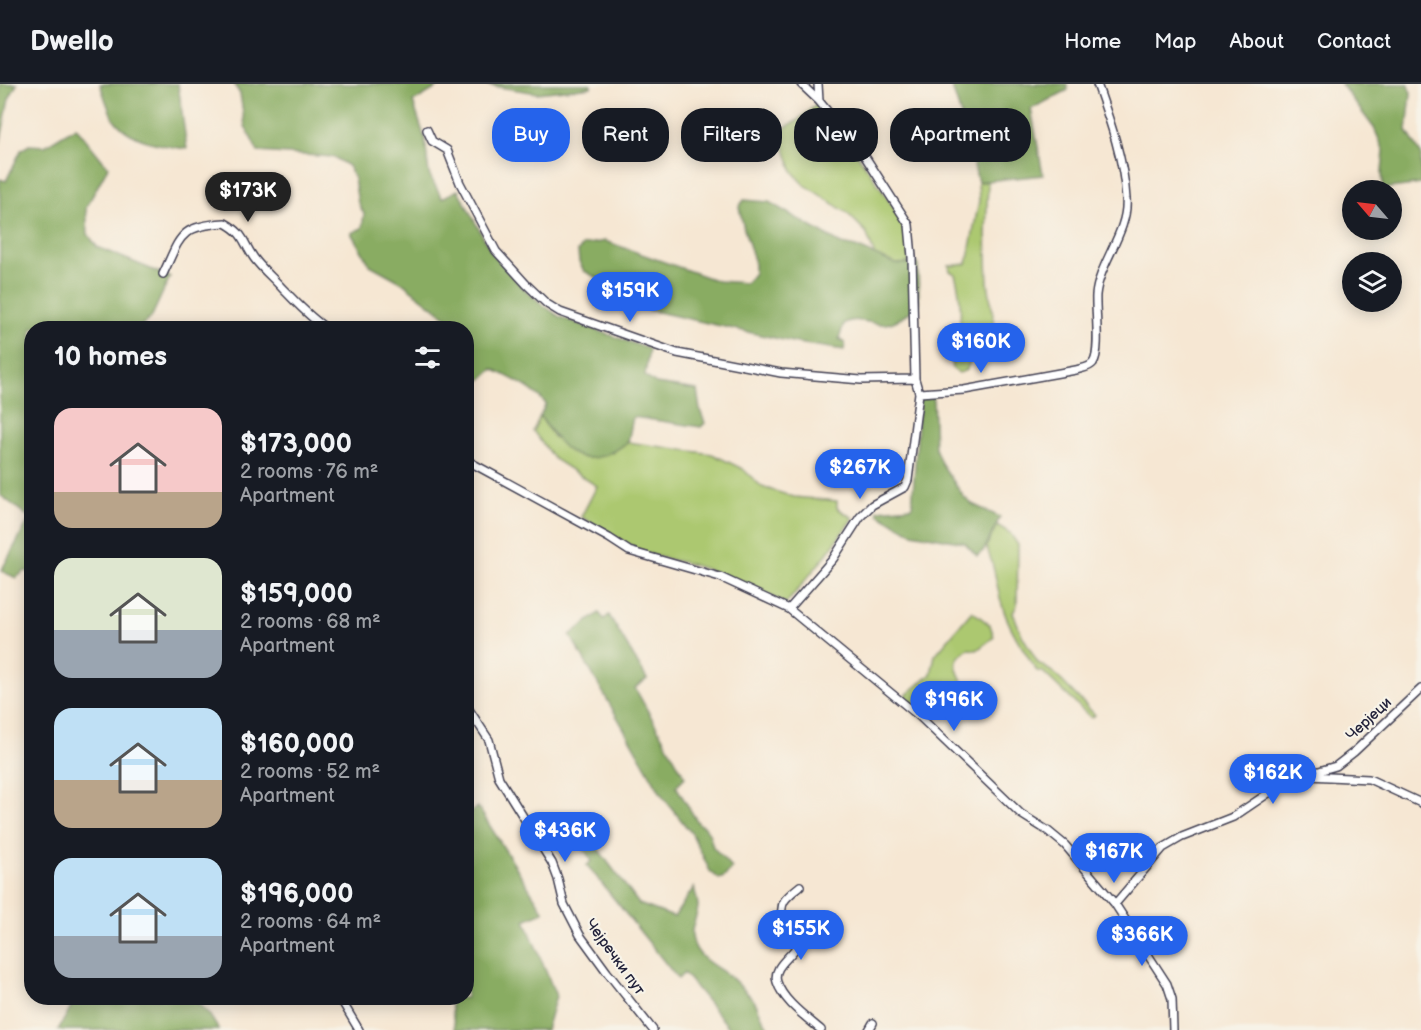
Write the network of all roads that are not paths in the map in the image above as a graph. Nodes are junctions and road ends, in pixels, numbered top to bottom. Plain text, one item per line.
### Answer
1 (801, 84) edge
2 (818, 84) edge
3 (1097, 84) edge
4 (819, 101) junction
5 (427, 130) dead end
6 (163, 274) dead end
7 (314, 321) edge
8 (915, 379) junction
9 (919, 393) junction
10 (474, 464) edge
11 (789, 609) junction
12 (1421, 689) edge
13 (474, 717) edge
14 (1300, 776) junction
15 (1421, 803) edge
16 (800, 886) dead end
17 (1115, 904) junction
18 (344, 1005) edge
19 (359, 1030) edge
20 (653, 1030) edge
21 (820, 1030) edge
22 (1173, 1030) edge

1 - 4 street
2 - 4 street
3 - 9 street
4 - 8 street
5 - 8 street
6 - 7 street
8 - 9 street
9 - 11 street
10 - 11 street
11 - 17 street
12 - 14 street, Черјеци
13 - 20 street, Чејречки пут
14 - 15 street, Черјеци
14 - 17 street, Черјеци
16 - 21 street
17 - 22 street
18 - 19 street

